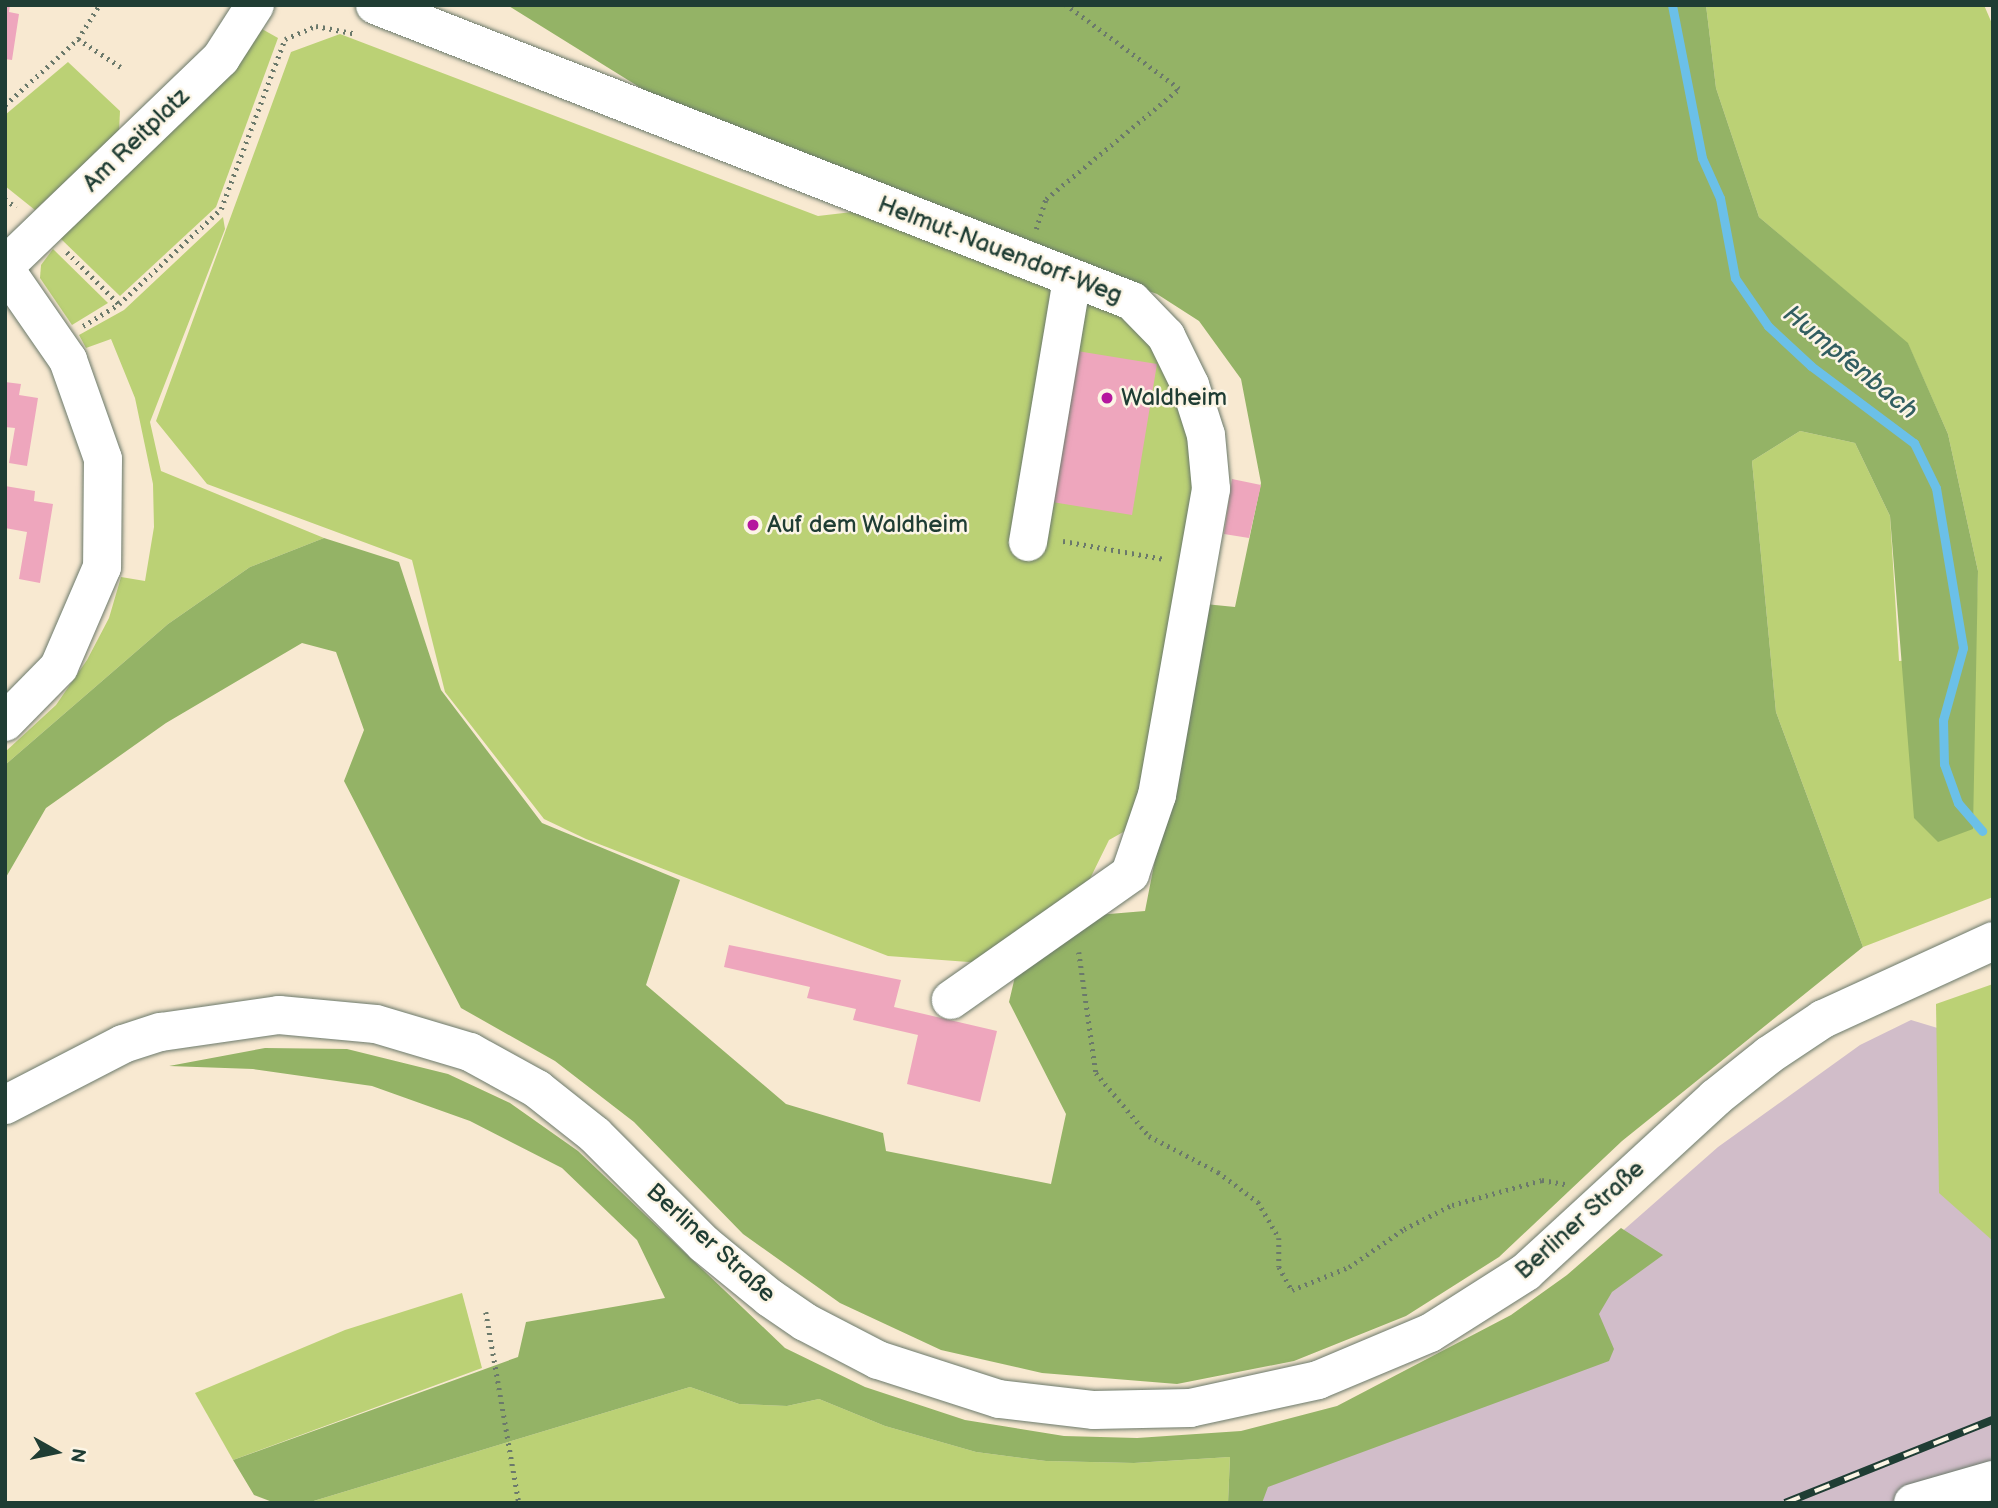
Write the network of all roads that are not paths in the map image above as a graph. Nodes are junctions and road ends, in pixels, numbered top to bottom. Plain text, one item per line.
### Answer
1 (255, 5) edge
2 (369, 21) edge
3 (5, 267) edge
4 (1072, 279) junction
5 (1028, 539) road end
6 (5, 722) edge
7 (1993, 941) edge
8 (951, 1000) dead end
9 (5, 1105) edge
10 (1993, 1480) edge
11 (1913, 1503) edge

1 - 3 street, Am Reitplatz
2 - 4 street, Helmut-Nauendorf-Weg
3 - 6 street
4 - 5 street
4 - 8 street, Helmut-Nauendorf-Weg
7 - 9 street, Berliner Straße
10 - 11 street

